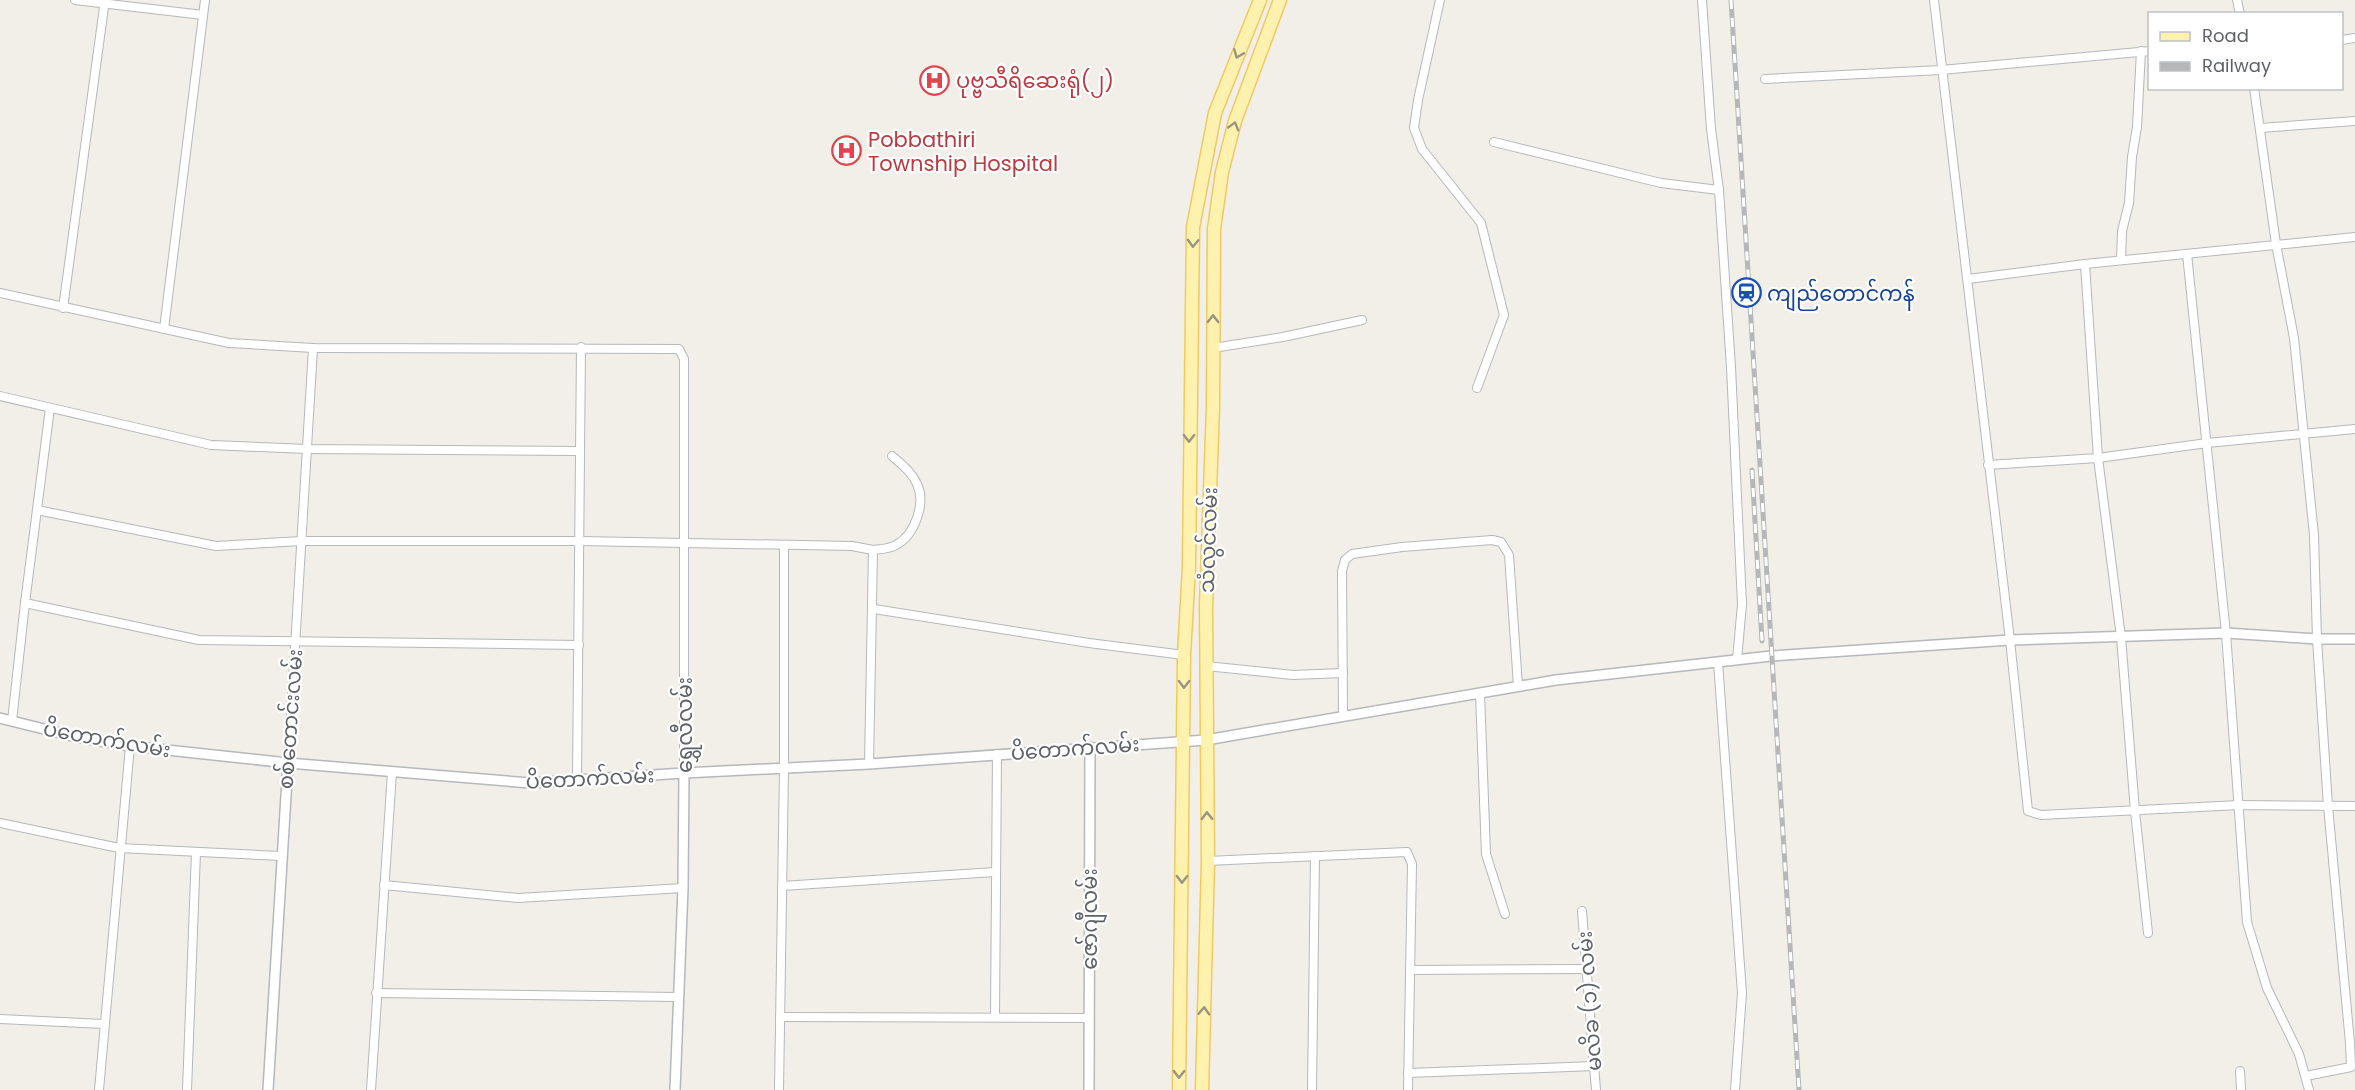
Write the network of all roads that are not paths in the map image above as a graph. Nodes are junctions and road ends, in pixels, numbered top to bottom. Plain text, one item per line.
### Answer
1 (75, 0) edge
2 (205, 0) edge
3 (1260, 0) edge
4 (1280, 0) edge
5 (1440, 0) edge
6 (1702, 0) edge
7 (1934, 0) edge
8 (105, 2) edge
9 (203, 15) junction
10 (2145, 51) edge
11 (1941, 70) junction
12 (1765, 79) dead end
13 (2254, 90) edge
14 (2355, 121) edge
15 (2260, 128) junction
16 (1494, 142) dead end
17 (1719, 190) junction
18 (2355, 237) edge
19 (2276, 244) junction
20 (2187, 254) junction
21 (2121, 260) junction
22 (2085, 264) junction
23 (1968, 279) junction
24 (0, 293) edge
25 (63, 308) junction
26 (1362, 320) dead end
27 (164, 329) junction
28 (581, 347) junction
29 (313, 348) junction
30 (1213, 348) junction
31 (1477, 388) dead end
32 (0, 396) edge
33 (50, 408) junction
34 (2355, 429) edge
35 (2303, 433) junction
36 (2206, 443) junction
37 (307, 450) junction
38 (580, 451) junction
39 (892, 456) dead end
40 (2098, 458) junction
41 (1988, 465) junction
42 (37, 510) junction
43 (580, 541) junction
44 (684, 541) junction
45 (301, 542) junction
46 (784, 545) junction
47 (873, 550) junction
48 (25, 603) junction
49 (874, 609) junction
50 (2226, 633) junction
51 (2121, 637) junction
52 (2317, 639) junction
53 (2355, 639) edge
54 (2010, 640) junction
55 (295, 641) junction
56 (579, 645) junction
57 (1184, 656) junction
58 (1737, 660) junction
59 (1718, 662) junction
60 (1206, 666) junction
61 (1343, 673) junction
62 (1518, 686) junction
63 (1480, 693) junction
64 (1343, 716) junction
65 (0, 718) edge
66 (12, 721) junction
67 (1206, 740) junction
68 (1183, 741) junction
69 (130, 746) junction
70 (1090, 747) junction
71 (997, 754) junction
72 (288, 763) junction
73 (869, 764) junction
74 (784, 768) junction
75 (392, 772) junction
76 (684, 773) junction
77 (577, 780) junction
78 (2239, 806) junction
79 (2328, 806) junction
80 (2355, 806) edge
81 (2135, 811) junction
82 (0, 823) edge
83 (119, 848) junction
84 (196, 852) junction
85 (281, 856) junction
86 (1315, 856) junction
87 (1208, 861) junction
88 (995, 872) junction
89 (384, 885) junction
90 (782, 886) junction
91 (683, 888) junction
92 (1582, 911) dead end
93 (1505, 914) dead end
94 (2148, 933) dead end
95 (1586, 969) junction
96 (1410, 970) junction
97 (376, 993) junction
98 (677, 997) junction
99 (780, 1017) junction
100 (994, 1017) junction
101 (1089, 1018) junction
102 (0, 1019) edge
103 (104, 1024) junction
104 (1594, 1066) junction
105 (2240, 1071) dead end
106 (1408, 1073) junction
107 (2306, 1076) junction
108 (99, 1090) edge
109 (187, 1090) edge
110 (268, 1090) edge
111 (371, 1090) edge
112 (675, 1090) edge
113 (778, 1090) edge
114 (1089, 1090) edge
115 (1179, 1090) edge
116 (1202, 1090) edge
117 (1312, 1090) edge
118 (1408, 1090) edge
119 (1596, 1090) edge
120 (1735, 1090) edge
121 (2241, 1090) edge
122 (2309, 1090) edge

1 - 8 street
2 - 9 street
3 -> 57 main road, သံလွင်လမ်း
30 -> 4 main road, သံလွင်လမ်း
5 - 31 street
6 - 17 street
7 - 11 street
8 - 9 street
8 - 25 street
9 - 27 street
10 - 11 street
10 - 21 street
11 - 12 street
11 - 23 street
13 - 15 street
14 - 15 street
15 - 19 street
16 - 17 street
17 - 58 street
18 - 19 street
19 - 20 street
19 - 35 street
20 - 21 street
20 - 36 street
21 - 22 street
22 - 23 street
22 - 40 street
23 - 41 street
24 - 25 street
25 - 27 street
26 - 30 street
27 - 29 street
28 - 29 street
28 - 38 street
28 - 44 street, ရွှေလီလမ်း
29 - 37 street, စစ်တောင်းလမ်း
30 - 60 main road, သံလွင်လမ်း
32 - 33 street
33 - 37 street
33 - 42 street
34 - 35 street
35 - 36 street
35 - 52 street
36 - 40 street
36 - 50 street
37 - 38 street
37 - 45 street, စစ်တောင်းလမ်း
38 - 43 street
39 - 47 street
40 - 41 street
40 - 51 street
41 - 54 street
42 - 45 street
42 - 48 street
43 - 44 street
43 - 45 street
43 - 56 street
44 - 46 street
44 - 76 street, ရွှေလီလမ်း
45 - 55 street, စစ်တောင်းလမ်း
46 - 47 street
46 - 74 street
47 - 49 street
48 - 55 street
48 - 66 street
49 - 57 street
49 - 73 street
50 - 51 street, ပိတောက်လမ်း
50 - 52 street, ပိတောက်လမ်း
50 - 78 street
51 - 54 street, ပိတောက်လမ်း
51 - 81 street
52 - 53 street, ပိတောက်လမ်း
52 - 79 street
54 - 58 street, ပိတောက်လမ်း
54 - 81 street
55 - 56 street
55 - 72 street, စစ်တောင်းလမ်း
56 - 77 street
57 -> 68 main road, သံလွင်လမ်း
58 - 59 street, ပိတောက်လမ်း
59 - 62 street, ပိတောက်လမ်း
59 - 120 street
60 - 61 street
60 - 67 main road, သံလွင်လမ်း
61 - 62 street
61 - 64 street
62 - 63 street, ပိတောက်လမ်း
63 - 64 street, ပိတောက်လမ်း
63 - 93 street
64 - 67 street, ပိတောက်လမ်း
65 - 66 street, ပိတောက်လမ်း
66 - 69 street, ပိတောက်လမ်း
67 - 68 street, ပိတောက်လမ်း
87 -> 67 main road, သံလွင်လမ်း
68 - 70 street, ပိတောက်လမ်း
68 -> 115 main road, သံလွင်လမ်း
69 - 72 street, ပိတောက်လမ်း
69 - 83 street
70 - 71 street, ပိတောက်လမ်း
70 - 101 street, ဇော်ဂျီလမ်း
71 - 73 street, ပိတောက်လမ်း
71 - 88 street
72 - 75 street, ပိတောက်လမ်း
72 - 85 street, စစ်တောင်းလမ်း
73 - 74 street, ပိတောက်လမ်း
74 - 76 street, ပိတောက်လမ်း
74 - 90 street
75 - 77 street, ပိတောက်လမ်း
75 - 89 street
76 - 77 street, ပိတောက်လမ်း
76 - 91 street, ရွှေလီလမ်း
78 - 79 street
78 - 81 street
78 - 107 street
79 - 80 street
79 - 107 street
81 - 94 street
82 - 83 street
83 - 84 street
83 - 103 street
84 - 85 street
84 - 109 street
85 - 110 street, စစ်တောင်းလမ်း
86 - 87 street
86 - 96 street
86 - 117 street
116 -> 87 main road, သံလွင်လမ်း
88 - 90 street
88 - 100 street
89 - 91 street
89 - 97 street
90 - 99 street
91 - 98 street, ရွှေလီလမ်း
92 - 95 street, မလိခ (၁) လမ်း
95 - 96 street
95 - 104 street, မလိခ (၁) လမ်း
96 - 106 street
97 - 98 street
97 - 111 street
98 - 112 street, ရွှေလီလမ်း
99 - 100 street
99 - 113 street
100 - 101 street
101 - 114 street, ဇော်ဂျီလမ်း
102 - 103 street
103 - 108 street
104 - 106 street
104 - 119 street, မလိခ (၁) လမ်း
105 - 121 street
106 - 118 street
107 - 122 street

